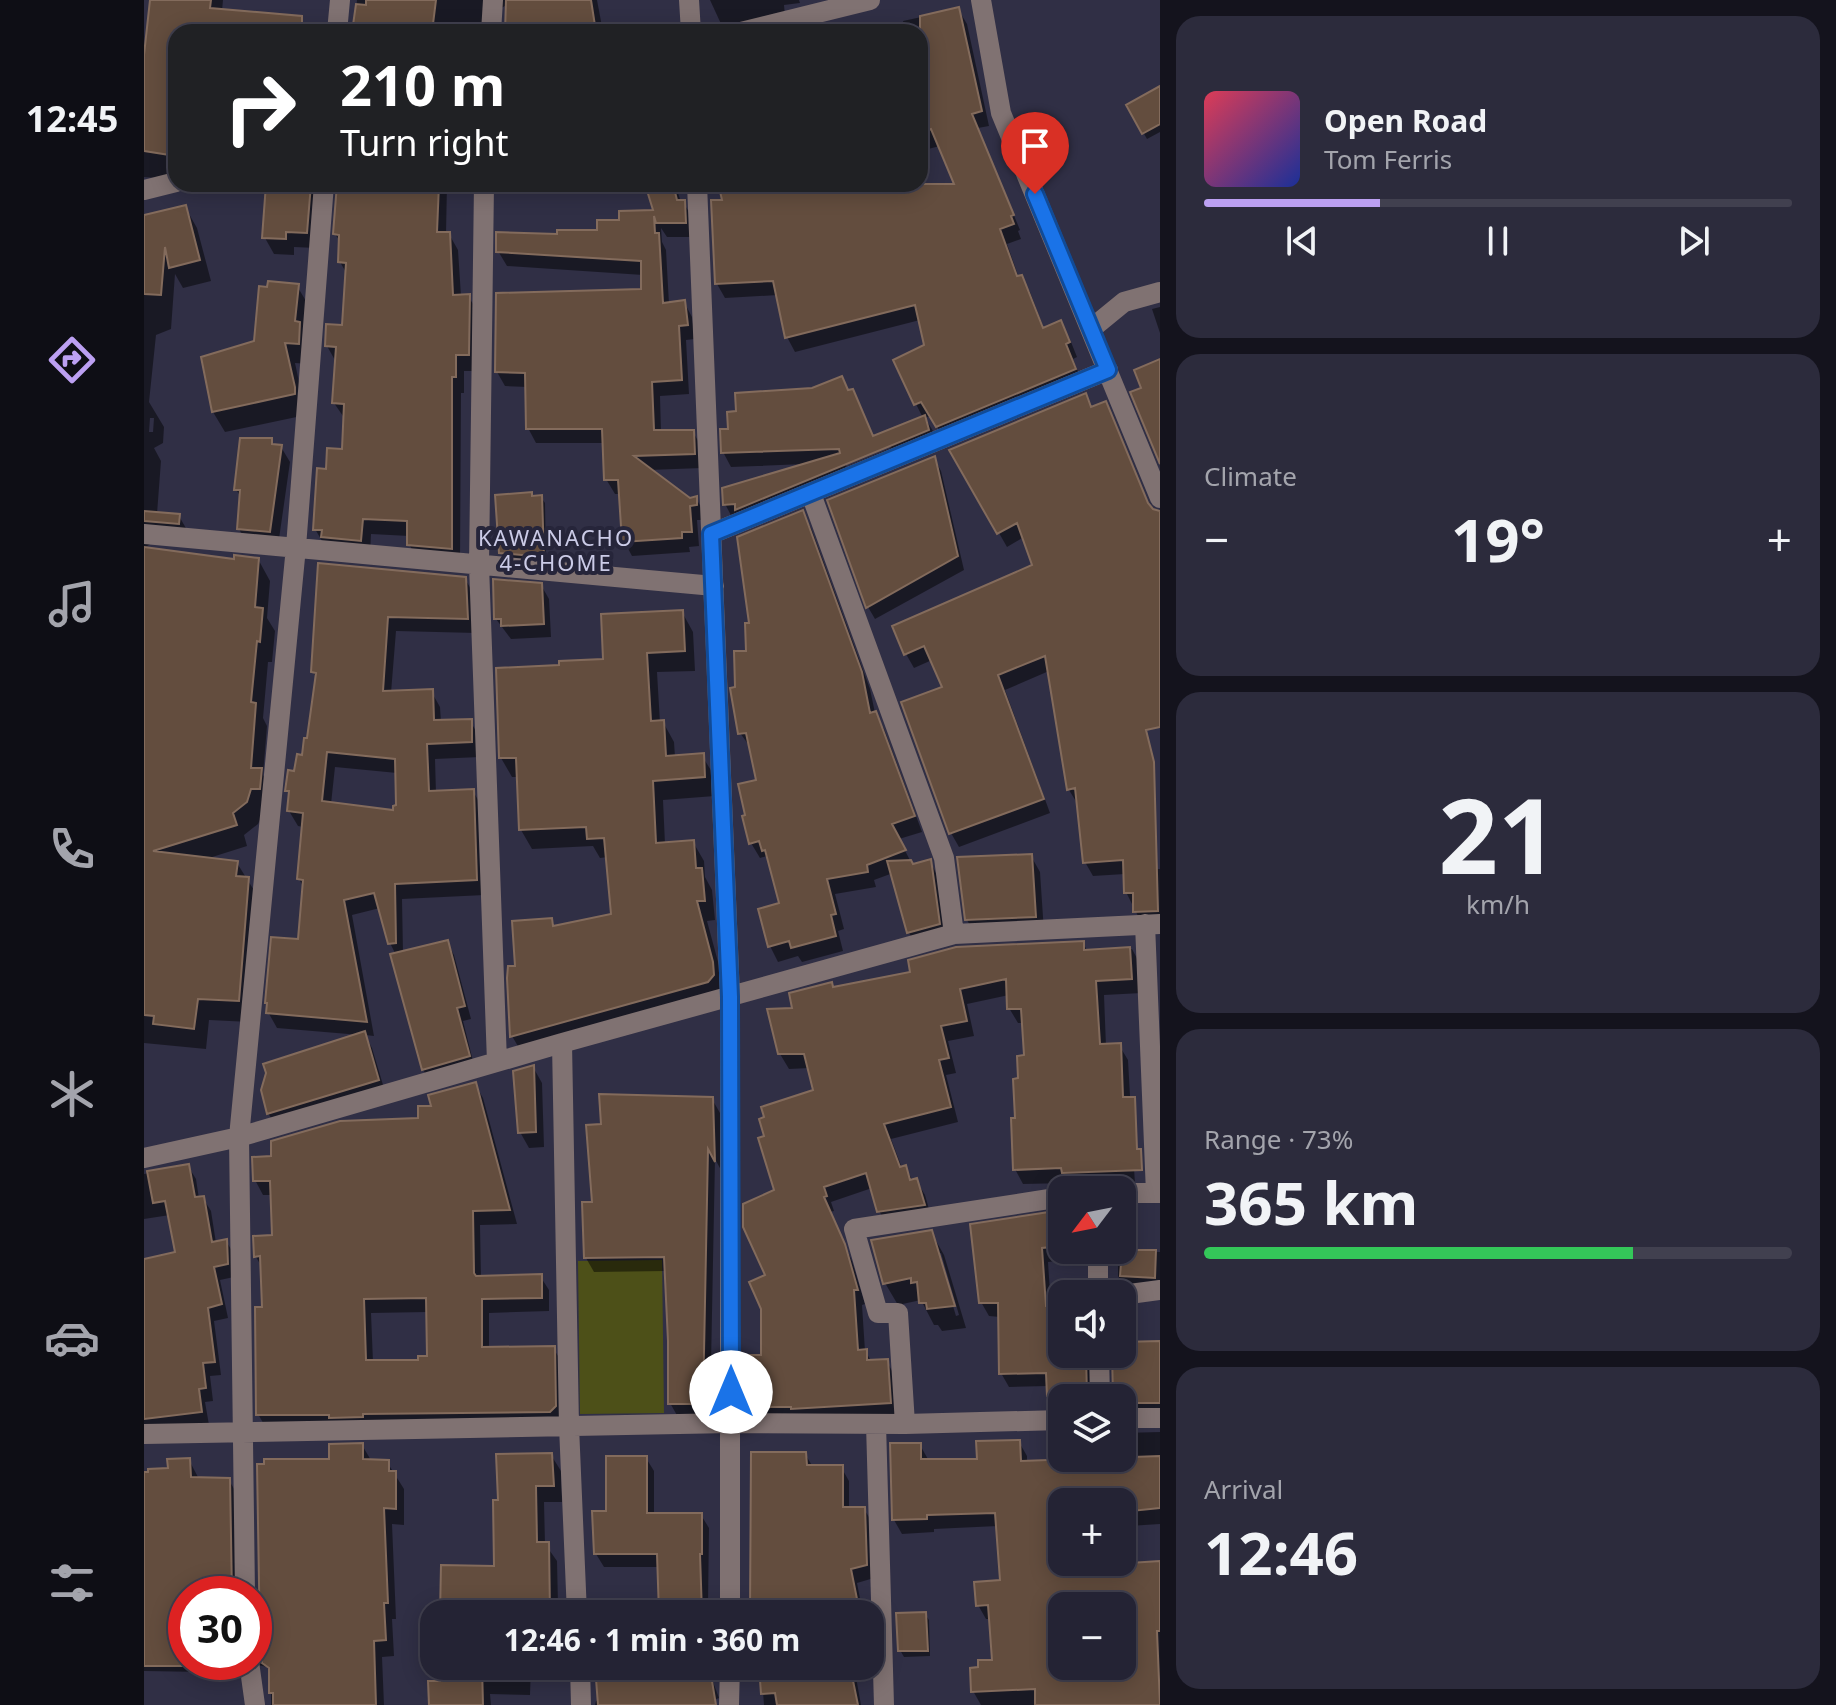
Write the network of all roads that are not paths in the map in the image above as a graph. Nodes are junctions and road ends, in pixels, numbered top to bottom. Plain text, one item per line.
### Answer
1 (340, 0) edge
2 (493, 0) edge
3 (689, 0) edge
4 (870, 0) edge
5 (981, 0) edge
6 (338, 24) edge
7 (492, 24) edge
8 (690, 24) edge
9 (773, 24) edge
10 (168, 184) edge
11 (144, 190) edge
12 (323, 192) edge
13 (484, 192) edge
14 (697, 192) edge
15 (1160, 292) edge
16 (1091, 329) junction
17 (1108, 370) junction
18 (811, 494) junction
19 (1160, 498) edge
20 (144, 534) edge
21 (711, 534) junction
22 (296, 547) junction
23 (479, 565) junction
24 (714, 586) junction
25 (1152, 924) edge
26 (954, 934) junction
27 (730, 997) junction
28 (562, 1043) junction
29 (497, 1062) junction
30 (239, 1137) junction
31 (144, 1158) edge
32 (1136, 1193) edge
33 (1158, 1193) edge
34 (1048, 1199) edge
35 (1160, 1290) edge
36 (1136, 1293) edge
37 (1136, 1418) edge
38 (1160, 1418) edge
39 (1048, 1420) edge
40 (731, 1423) junction
41 (876, 1424) junction
42 (905, 1424) junction
43 (569, 1426) junction
44 (242, 1432) junction
45 (144, 1434) edge
46 (245, 1576) edge
47 (576, 1600) edge
48 (730, 1600) edge
49 (252, 1680) edge
50 (580, 1680) edge
51 (730, 1680) edge
52 (255, 1705) edge
53 (581, 1705) edge
54 (729, 1705) edge
55 (884, 1705) edge

1 - 6 street
2 - 7 street
3 - 8 street
4 - 9 street
5 - 16 street
10 - 11 street
12 - 22 street
13 - 23 street
14 - 21 street
15 - 16 street
16 - 17 street
17 - 18 street
17 - 19 street
18 - 21 street
18 - 26 street
20 - 22 street
21 - 24 street
22 - 23 street
22 - 30 street
23 - 24 street
23 - 29 street
24 - 27 street
25 - 26 street
25 - 33 street
26 - 27 street
27 - 28 street
27 - 40 street
28 - 29 street
28 - 43 street
29 - 30 street
30 - 31 street
30 - 44 street
32 - 33 street
34 - 42 street
35 - 36 street
37 - 38 street
39 - 42 street
40 - 41 street
40 - 43 street
40 - 48 street
41 - 42 street
41 - 55 street
43 - 44 street
43 - 47 street
44 - 45 street
44 - 46 street
49 - 52 street
50 - 53 street
51 - 54 street

